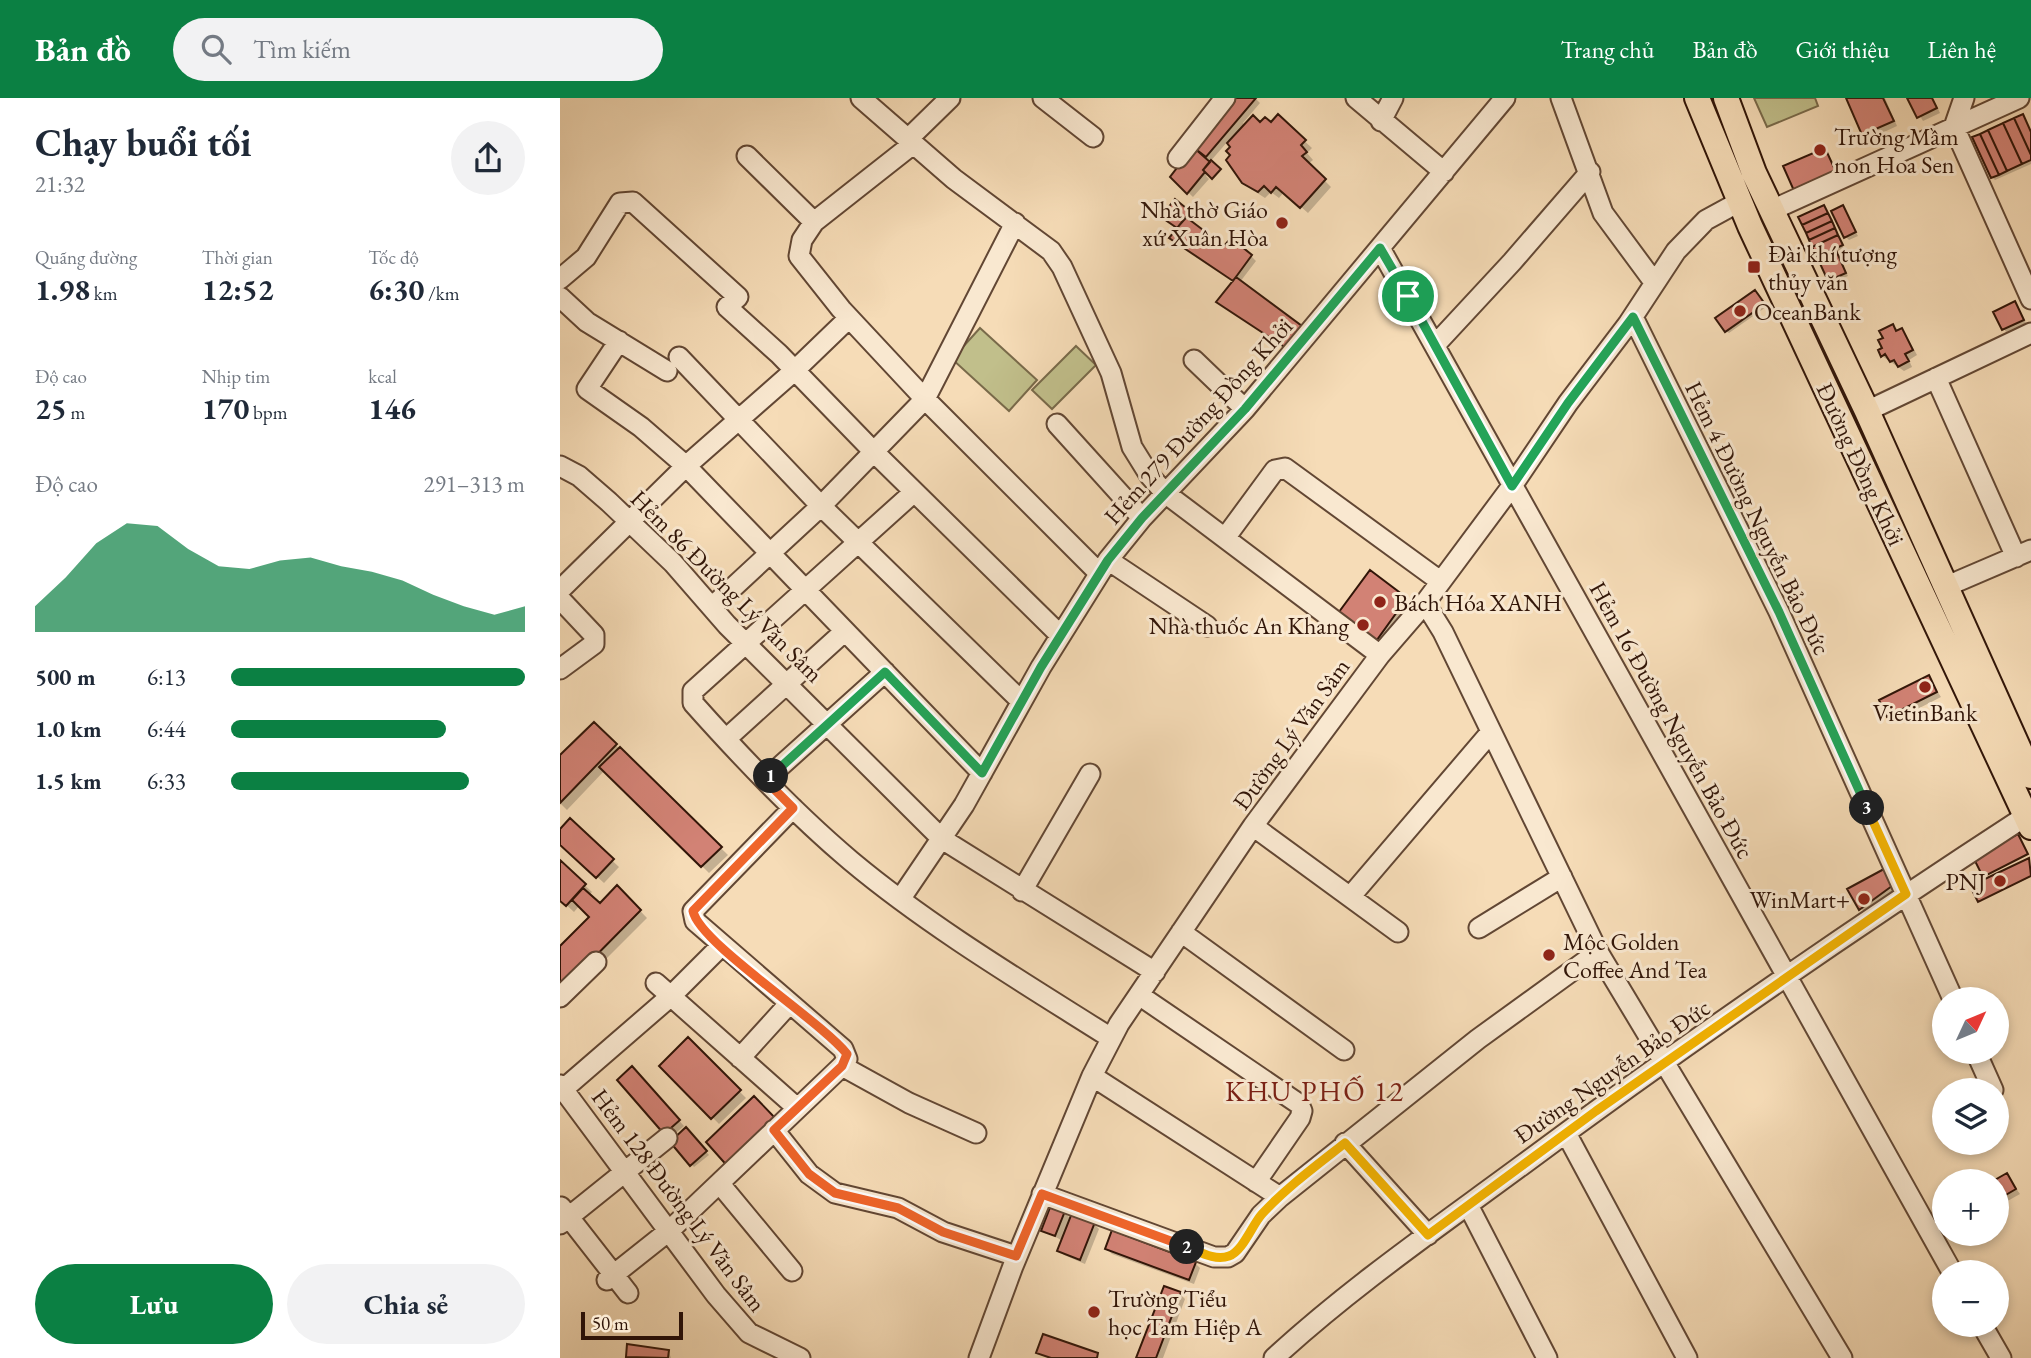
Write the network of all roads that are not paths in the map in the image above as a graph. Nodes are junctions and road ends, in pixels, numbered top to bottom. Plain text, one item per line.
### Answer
1 (861, 98) edge
2 (950, 98) edge
3 (1042, 98) edge
4 (1225, 98) edge
5 (1356, 98) edge
6 (1393, 98) edge
7 (1505, 98) edge
8 (1561, 98) edge
9 (1697, 98) edge
10 (1726, 98) edge
11 (1964, 98) edge
12 (2019, 98) edge
13 (1381, 121) junction
14 (1954, 127) junction
15 (1093, 136) dead end
16 (911, 141) junction
17 (747, 156) dead end
18 (1178, 159) dead end
19 (1444, 172) junction
20 (1590, 172) junction
21 (1767, 200) junction
22 (1743, 212) junction
23 (814, 222) junction
24 (1015, 223) junction
25 (1380, 248) junction
26 (560, 279) edge
27 (1654, 282) junction
28 (560, 297) edge
29 (2031, 299) edge
30 (849, 317) junction
31 (1633, 317) junction
32 (2031, 333) edge
33 (619, 341) junction
34 (1435, 345) junction
35 (1194, 360) dead end
36 (794, 371) junction
37 (1936, 378) junction
38 (925, 399) junction
39 (1245, 409) junction
40 (1867, 411) junction
41 (739, 418) junction
42 (1057, 424) dead end
43 (874, 452) junction
44 (560, 466) edge
45 (686, 466) junction
46 (1512, 486) junction
47 (914, 492) junction
48 (1165, 493) junction
49 (821, 506) junction
50 (1142, 518) junction
51 (629, 521) junction
52 (1225, 538) junction
53 (859, 542) junction
54 (770, 552) junction
55 (2023, 553) edge
56 (1103, 566) junction
57 (1440, 581) junction
58 (1947, 586) junction
59 (806, 589) junction
60 (560, 590) edge
61 (560, 599) edge
62 (1425, 603) junction
63 (712, 607) junction
64 (1207, 626) dead end
65 (845, 631) junction
66 (1060, 635) junction
67 (745, 643) junction
68 (1380, 654) junction
69 (560, 669) edge
70 (885, 672) junction
71 (787, 683) junction
72 (1021, 701) junction
73 (828, 722) junction
74 (1491, 732) junction
75 (726, 740) junction
76 (982, 773) junction
77 (1090, 774) dead end
78 (2031, 776) edge
79 (765, 780) junction
80 (793, 808) junction
81 (2029, 819) edge
82 (1253, 826) junction
83 (942, 839) junction
84 (1562, 877) junction
85 (1022, 891) junction
86 (1906, 894) junction
87 (1350, 897) junction
88 (901, 898) junction
89 (1479, 928) dead end
90 (1181, 932) junction
91 (1398, 932) dead end
92 (721, 946) junction
93 (1598, 952) junction
94 (596, 962) dead end
95 (1155, 972) junction
96 (1786, 979) junction
97 (656, 983) dead end
98 (1948, 987) edge
99 (1139, 995) junction
100 (671, 996) junction
101 (560, 997) edge
102 (789, 1004) junction
103 (1111, 1038) junction
104 (1344, 1049) dead end
105 (740, 1058) junction
106 (1663, 1064) junction
107 (842, 1066) junction
108 (1092, 1076) junction
109 (561, 1089) edge
110 (796, 1108) junction
111 (774, 1130) junction
112 (976, 1133) dead end
113 (1566, 1133) junction
114 (667, 1138) dead end
115 (1345, 1143) junction
116 (625, 1171) junction
117 (1256, 1182) junction
118 (720, 1184) junction
119 (1042, 1194) junction
120 (1280, 1197) junction
121 (1468, 1205) junction
122 (563, 1216) edge
123 (670, 1230) junction
124 (1428, 1235) junction
125 (1016, 1256) junction
126 (1945, 1260) edge
127 (792, 1271) dead end
128 (610, 1277) junction
129 (628, 1293) dead end
130 (1989, 1337) edge
131 (800, 1358) edge
132 (979, 1358) edge
133 (1274, 1358) edge
134 (1547, 1358) edge
135 (1687, 1358) edge
136 (1842, 1358) edge
137 (2001, 1358) edge

1 - 16 street
2 - 16 street
3 - 15 street
4 - 18 street
5 - 13 street
6 - 13 street
7 - 19 street, Hẻm 279 Đường Đồng Khởi
8 - 20 street
9 - 22 main road, Đường Đồng Khởi
10 - 21 main road, Đường Đồng Khởi
11 - 14 street
12 - 14 street
13 - 19 street
14 - 21 street
14 - 29 street
16 - 23 street
16 - 24 street
17 - 23 street
19 - 25 street, Hẻm 279 Đường Đồng Khởi
20 - 27 street
20 - 34 street
21 - 22 main road
21 - 40 main road, Đường Đồng Khởi
22 - 27 street, Đường Lý Văn Sâm
22 - 81 main road, Đường Đồng Khởi
23 - 30 street
24 - 38 street
24 - 48 street
25 - 34 street, Hẻm 16 Đường Nguyễn Bảo Đức
25 - 39 street, Hẻm 279 Đường Đồng Khởi
26 - 36 street
27 - 31 street, Đường Lý Văn Sâm
28 - 33 street
30 - 36 street
30 - 38 street
31 - 46 street, Đường Lý Văn Sâm
31 - 86 street, Hẻm 4 Đường Nguyễn Bảo Đức
32 - 37 street
33 - 41 street
33 - 45 street
34 - 46 street, Hẻm 16 Đường Nguyễn Bảo Đức
35 - 39 street
36 - 41 street
36 - 43 street
37 - 40 street
37 - 55 street
38 - 43 street
38 - 56 street
39 - 48 street, Hẻm 279 Đường Đồng Khởi
40 - 58 main road, Đường Đồng Khởi
41 - 45 street
41 - 49 street
42 - 50 street
43 - 47 street
43 - 49 street
44 - 51 street, Hẻm 86 Đường Lý Văn Sâm
45 - 51 street
45 - 54 street
46 - 57 street, Đường Lý Văn Sâm
46 - 96 street, Hẻm 16 Đường Nguyễn Bảo Đức
47 - 53 street
47 - 66 street
48 - 50 street, Hẻm 279 Đường Đồng Khởi
48 - 52 street
49 - 53 street
49 - 54 street
50 - 56 street, Hẻm 279 Đường Đồng Khởi
51 - 60 street
51 - 63 street, Hẻm 86 Đường Lý Văn Sâm
52 - 57 street
52 - 68 street
53 - 59 street
53 - 72 street
54 - 59 street
54 - 63 street
55 - 58 street
56 - 64 street
56 - 66 street, Hẻm 279 Đường Đồng Khởi
57 - 62 street, Đường Lý Văn Sâm
58 - 78 main road, Đường Đồng Khởi
59 - 65 street
59 - 67 street
61 - 69 street
62 - 68 street, Đường Lý Văn Sâm
62 - 74 street
63 - 67 street, Hẻm 86 Đường Lý Văn Sâm
65 - 70 street
65 - 71 street
66 - 72 street, Hẻm 279 Đường Đồng Khởi
67 - 71 street, Hẻm 86 Đường Lý Văn Sâm
67 - 75 street
68 - 82 street, Đường Lý Văn Sâm
70 - 73 street
70 - 76 street
71 - 73 street, Hẻm 86 Đường Lý Văn Sâm
71 - 75 street
72 - 76 street, Hẻm 279 Đường Đồng Khởi
73 - 79 street
73 - 83 street, Hẻm 86 Đường Lý Văn Sâm
74 - 84 street
74 - 87 street
75 - 79 street
76 - 83 street, Hẻm 279 Đường Đồng Khởi
77 - 85 street
79 - 80 street
80 - 88 street
80 - 92 street
81 - 86 street, Đường Nguyễn Bảo Đức
82 - 87 street
82 - 90 street, Đường Lý Văn Sâm
83 - 85 street, Hẻm 86 Đường Lý Văn Sâm
83 - 88 street, Hẻm 279 Đường Đồng Khởi
84 - 89 street
84 - 93 street
85 - 95 street, Hẻm 86 Đường Lý Văn Sâm
86 - 96 street, Đường Nguyễn Bảo Đức
86 - 98 street, Hẻm 4 Đường Nguyễn Bảo Đức
87 - 91 street
88 - 103 street
90 - 95 street, Đường Lý Văn Sâm
90 - 104 street
92 - 100 street
92 - 102 street
93 - 106 street
93 - 115 street
94 - 101 street
95 - 99 street, Đường Lý Văn Sâm
96 - 106 street, Đường Nguyễn Bảo Đức
96 - 126 street, Hẻm 16 Đường Nguyễn Bảo Đức
97 - 100 street
99 - 103 street, Đường Lý Văn Sâm
99 - 117 street
100 - 105 street
100 - 109 street
102 - 105 street
102 - 107 street
103 - 108 street, Đường Lý Văn Sâm
105 - 110 street
106 - 113 street, Đường Nguyễn Bảo Đức
106 - 136 street
107 - 110 street
107 - 112 street
108 - 117 street
108 - 119 street, Đường Lý Văn Sâm
109 - 116 street, Hẻm 128 Đường Lý Văn Sâm
110 - 111 street
111 - 118 street
111 - 125 street
113 - 121 street, Đường Nguyễn Bảo Đức
113 - 135 street
114 - 116 street
115 - 120 street
115 - 124 street
116 - 122 street
116 - 123 street, Hẻm 128 Đường Lý Văn Sâm
117 - 120 street
118 - 123 street
118 - 127 street
119 - 120 street
119 - 125 street, Đường Lý Văn Sâm
121 - 124 street, Đường Nguyễn Bảo Đức
121 - 134 street
122 - 128 street
123 - 128 street
123 - 131 street, Hẻm 128 Đường Lý Văn Sâm
124 - 133 street, Đường Nguyễn Bảo Đức
125 - 132 street, Đường Lý Văn Sâm
128 - 129 street
130 - 137 street

